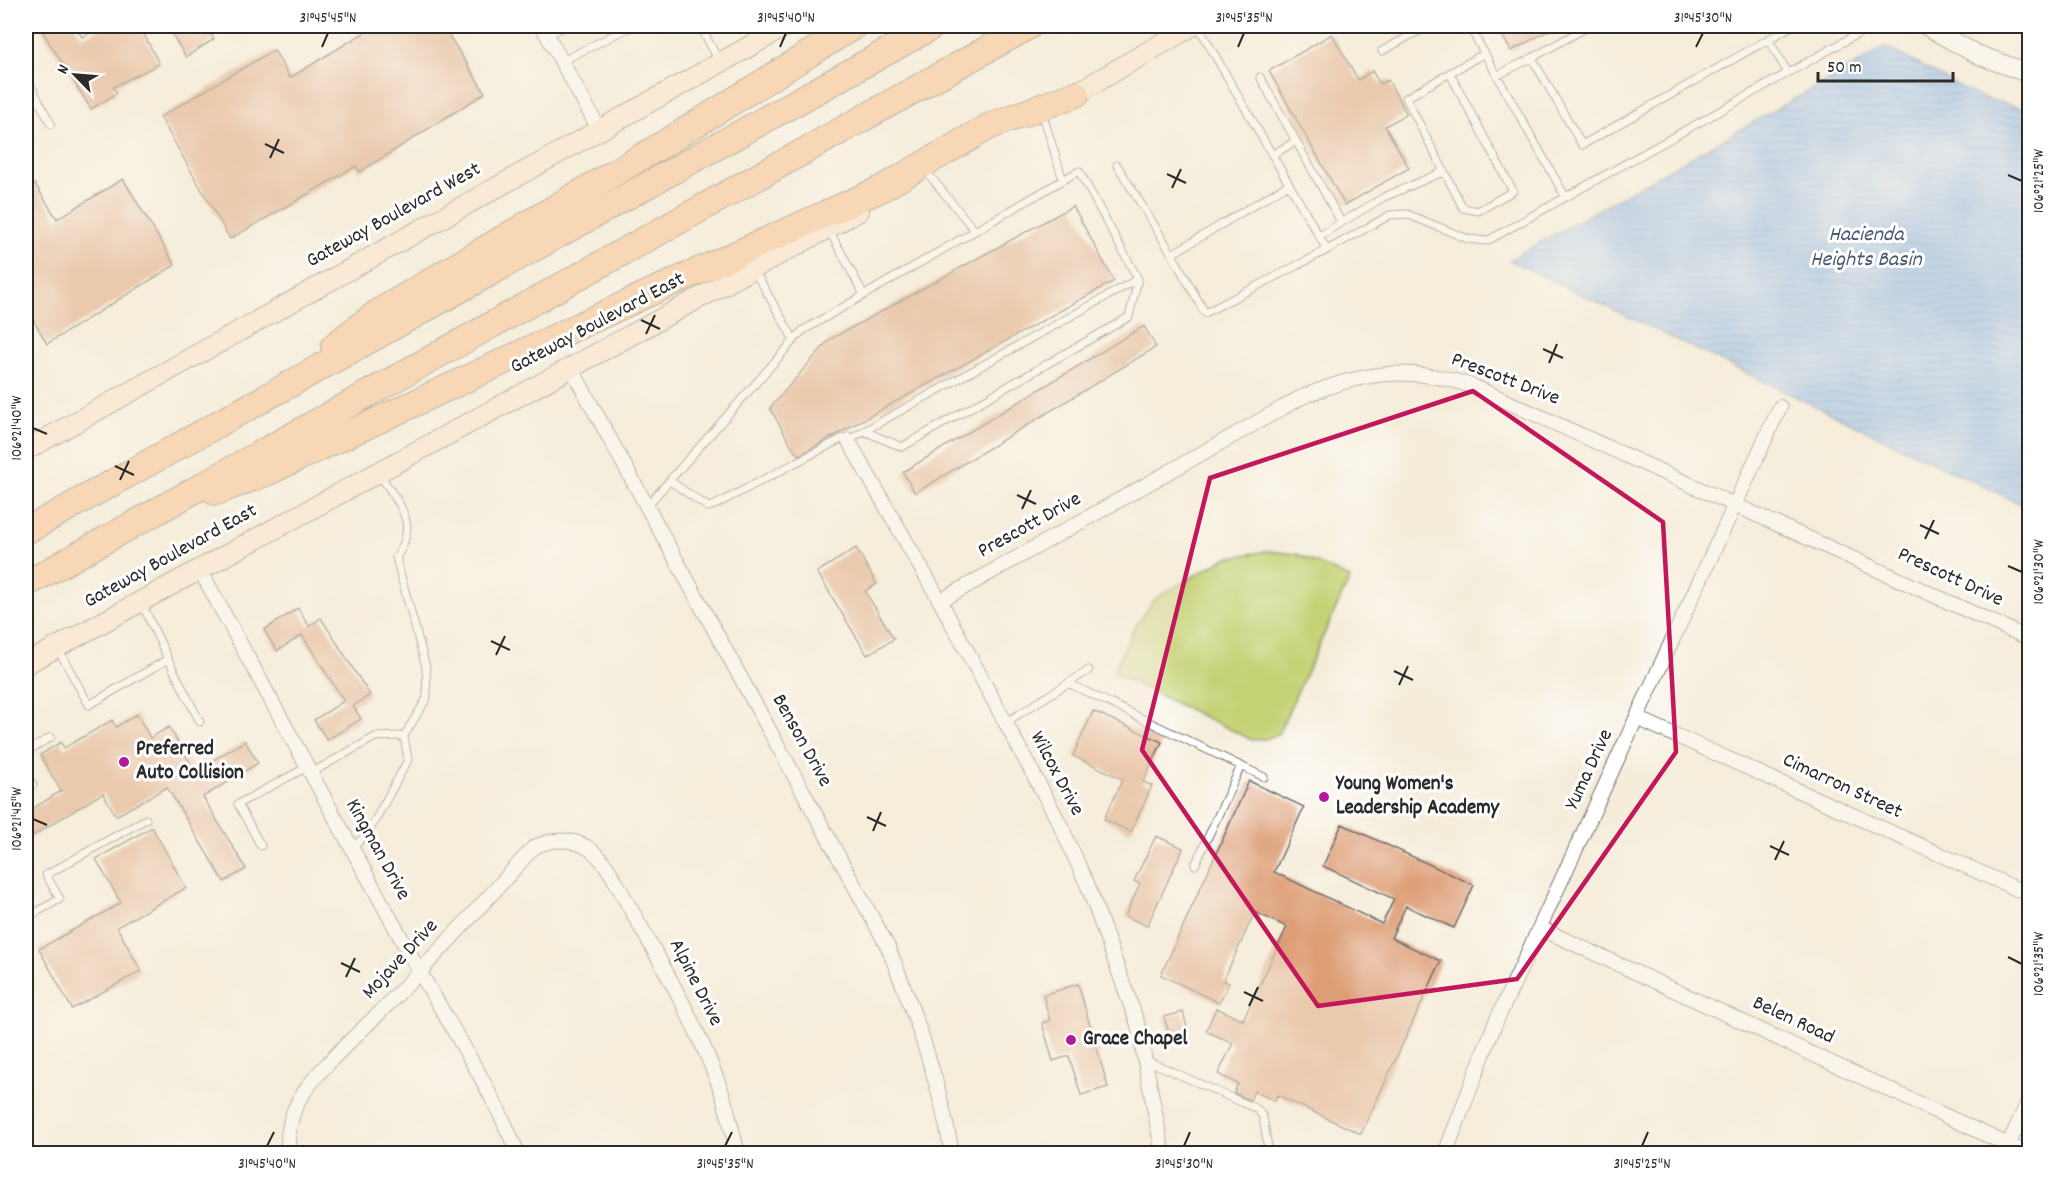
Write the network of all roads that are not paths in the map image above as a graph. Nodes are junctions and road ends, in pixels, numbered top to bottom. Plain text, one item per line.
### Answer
1 (566, 26) edge
2 (632, 26) edge
3 (703, 26) edge
4 (786, 26) edge
5 (854, 26) edge
6 (933, 26) edge
7 (1029, 26) edge
8 (1192, 26) edge
9 (1198, 26) edge
10 (1428, 26) edge
11 (1469, 26) edge
12 (1589, 26) edge
13 (1792, 26) edge
14 (1872, 26) edge
15 (1926, 26) edge
16 (544, 30) edge
17 (1768, 39) junction
18 (1382, 51) dead end
19 (1485, 53) junction
20 (1533, 58) junction
21 (562, 61) junction
22 (720, 62) junction
23 (1788, 73) junction
24 (1450, 74) junction
25 (2030, 74) edge
26 (1498, 75) junction
27 (1260, 77) dead end
28 (26, 78) edge
29 (1076, 94) joint
30 (1042, 110) junction
31 (51, 124) dead end
32 (599, 129) junction
33 (1296, 141) junction
34 (1272, 155) junction
35 (1117, 165) dead end
36 (924, 170) junction
37 (1443, 172) junction
38 (1063, 180) junction
39 (1289, 184) junction
40 (1565, 196) junction
41 (1341, 222) junction
42 (828, 227) junction
43 (975, 231) junction
44 (1319, 236) junction
45 (1326, 250) junction
46 (1172, 254) junction
47 (753, 268) junction
48 (1138, 279) junction
49 (864, 295) junction
50 (794, 340) junction
51 (570, 366) junction
52 (269, 398) junction
53 (1779, 407) dead end
54 (864, 430) junction
55 (848, 440) junction
56 (26, 450) edge
57 (378, 470) junction
58 (670, 481) junction
59 (1735, 504) junction
60 (648, 506) junction
61 (134, 522) junction
62 (26, 531) edge
63 (199, 568) junction
64 (26, 584) edge
65 (140, 600) junction
66 (940, 601) junction
67 (2030, 639) edge
68 (57, 647) junction
69 (168, 659) junction
70 (26, 664) edge
71 (1089, 670) dead end
72 (1068, 683) junction
73 (1637, 718) junction
74 (200, 722) dead end
75 (1005, 723) junction
76 (51, 736) dead end
77 (404, 736) junction
78 (26, 752) edge
79 (1241, 766) junction
80 (309, 770) junction
81 (26, 774) edge
82 (1264, 777) dead end
83 (33, 785) dead end
84 (146, 819) dead end
85 (261, 846) dead end
86 (586, 847) joint
87 (352, 848) junction
88 (1195, 865) dead end
89 (2030, 896) edge
90 (26, 918) edge
91 (1540, 928) junction
92 (420, 972) junction
93 (1144, 1059) junction
94 (2030, 1098) edge
95 (2006, 1149) edge
96 (288, 1154) edge
97 (518, 1154) edge
98 (738, 1154) edge
99 (952, 1154) edge
100 (1163, 1154) edge
101 (1269, 1154) edge
102 (1445, 1154) edge
103 (2028, 1154) edge

1 - 16 lane
2 - 21 lane
3 - 22 lane
4 - 22 main road, Gateway Boulevard West
5 - 52 highway
6 - 52 highway
7 - 61 highway
8 - 29 main road
9 - 34 lane
10 - 18 lane
11 - 19 lane
12 - 20 lane
13 - 17 lane
14 - 23 lane
15 - 25 street
16 - 21 street
17 - 20 lane
17 - 23 lane
19 - 24 lane
19 - 26 lane
20 - 26 lane
21 - 32 street
22 - 32 main road, Gateway Boulevard West
23 - 40 lane
24 - 37 lane
24 - 37 lane
26 - 40 lane
27 - 33 lane
28 - 31 lane
29 - 30 highway
30 - 36 highway
30 - 38 lane
32 - 56 main road, Gateway Boulevard West
33 - 34 lane
33 - 41 lane
34 - 39 lane
35 - 46 lane
36 - 42 main road, Gateway Boulevard East
36 - 43 lane
36 - 61 highway
37 - 41 lane
38 - 43 lane
38 - 48 lane
39 - 44 lane
39 - 46 lane
40 - 45 lane
41 - 44 lane
42 - 47 main road, Gateway Boulevard East
42 - 49 lane
43 - 49 lane
44 - 45 lane
45 - 46 lane
47 - 50 lane
47 - 51 main road, Gateway Boulevard East
48 - 54 lane
48 - 54 lane
49 - 50 lane
50 - 58 lane
51 - 57 main road, Gateway Boulevard East
51 - 60 street, Benson Drive
52 - 62 highway
53 - 59 street, Yuma Drive
54 - 55 lane
55 - 58 lane
55 - 66 street, Wilcox Drive
57 - 63 main road, Gateway Boulevard East
57 - 77 lane
58 - 60 lane
59 - 66 street, Prescott Drive
59 - 67 street, Prescott Drive
59 - 73 street, Yuma Drive
60 - 99 street, Benson Drive
61 - 64 highway
63 - 65 main road, Gateway Boulevard East
63 - 80 street, Kingman Drive
65 - 68 main road, Gateway Boulevard East
65 - 69 lane
66 - 75 street, Wilcox Drive
68 - 69 lane
68 - 70 main road, Gateway Boulevard East
69 - 74 lane
71 - 72 lane
72 - 75 lane
72 - 79 lane
73 - 89 street, Cimarron Street
73 - 91 street, Yuma Drive
75 - 93 street, Wilcox Drive
76 - 78 lane
77 - 80 lane
77 - 87 lane
79 - 82 lane
79 - 88 lane
80 - 85 lane
80 - 87 street, Kingman Drive
81 - 83 lane
84 - 90 lane
86 - 92 street, Mojave Drive
86 - 98 street, Alpine Drive
87 - 92 street, Kingman Drive
91 - 95 street, Belen Road
91 - 102 street, Yuma Drive
92 - 96 street, Mojave Drive
92 - 97 street, Kingman Drive
93 - 100 street, Wilcox Drive
93 - 101 lane
94 - 95 street
95 - 103 street, Belen Road

